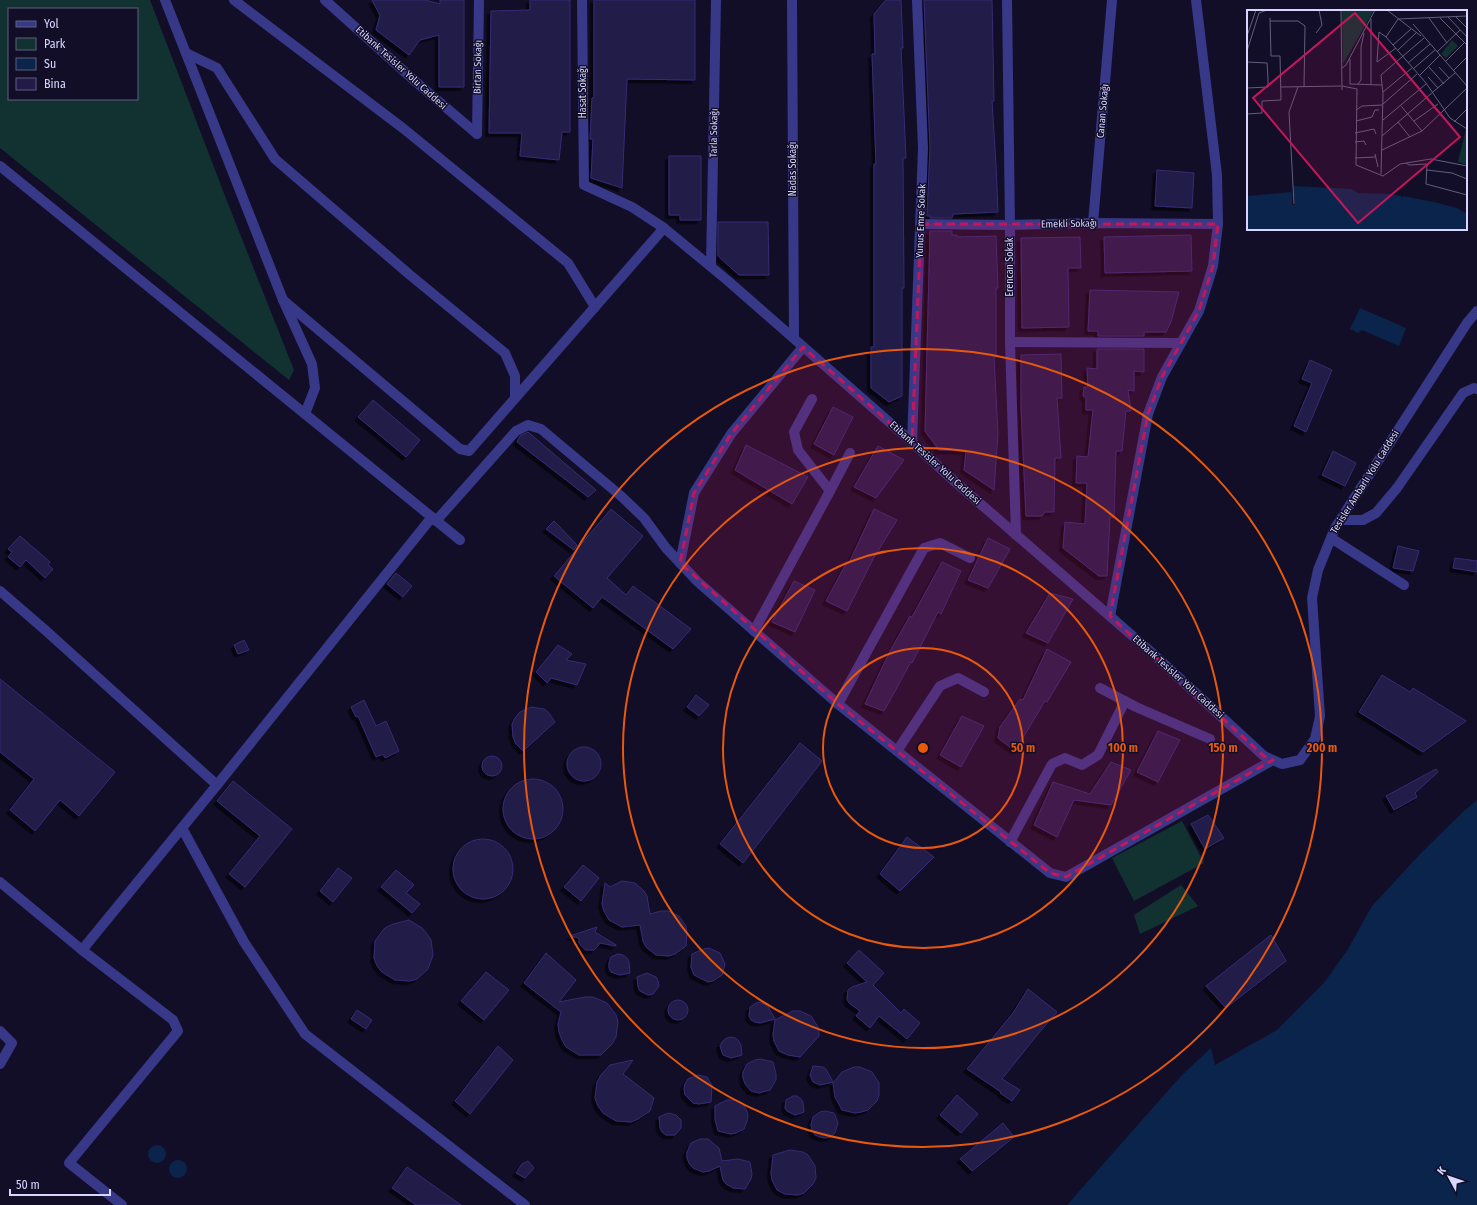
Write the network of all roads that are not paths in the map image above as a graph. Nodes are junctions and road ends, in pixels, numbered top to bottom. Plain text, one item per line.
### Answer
1 (165, 0) edge
2 (234, 0) edge
3 (325, 0) edge
4 (479, 0) edge
5 (582, 0) edge
6 (716, 0) edge
7 (792, 0) edge
8 (918, 0) edge
9 (1007, 0) edge
10 (1112, 0) edge
11 (1196, 0) edge
12 (186, 53) junction
13 (477, 134) joint
14 (0, 166) edge
15 (584, 185) joint
16 (1093, 223) junction
17 (921, 224) junction
18 (1218, 224) junction
19 (1010, 225) junction
20 (664, 228) junction
21 (711, 266) junction
22 (284, 300) junction
23 (595, 307) junction
24 (1477, 311) edge
25 (794, 338) junction
26 (1010, 342) junction
27 (1181, 343) junction
28 (803, 347) junction
29 (1477, 389) edge
30 (515, 398) junction
31 (812, 399) dead end
32 (305, 414) junction
33 (912, 442) junction
34 (850, 453) dead end
35 (830, 491) junction
36 (434, 519) junction
37 (1340, 520) junction
38 (1016, 535) junction
39 (1331, 538) junction
40 (460, 540) dead end
41 (970, 558) dead end
42 (680, 563) junction
43 (1404, 585) dead end
44 (0, 591) edge
45 (1110, 616) junction
46 (754, 631) junction
47 (1100, 688) dead end
48 (984, 692) dead end
49 (1125, 701) junction
50 (838, 704) junction
51 (1210, 739) dead end
52 (897, 751) junction
53 (1273, 760) junction
54 (217, 785) junction
55 (182, 828) junction
56 (1010, 842) junction
57 (0, 882) edge
58 (82, 950) junction
59 (0, 1031) edge
60 (0, 1064) edge
61 (122, 1205) edge
62 (525, 1205) edge

1 - 12 street
2 - 23 street
3 - 13 street, Etibank Tesisler Yolu Caddesi
4 - 13 street, Birtan Sokağı
5 - 15 street, Hasat Sokağı
6 - 21 street, Tarla Sokağı
7 - 25 street, Nadas Sokağı
8 - 17 street, Yunus Emre Sokak
9 - 19 street, Erencan Sokak
10 - 16 street, Canan Sokağı
11 - 18 street
12 - 22 street
12 - 30 street
14 - 32 street
15 - 20 street, Etibank Tesisler Yolu Caddesi
16 - 18 street, Emekli Sokağı
16 - 19 street, Emekli Sokağı
17 - 19 street, Emekli Sokağı
17 - 33 street, Yunus Emre Sokak
18 - 27 street
19 - 26 street, Erencan Sokak
20 - 21 street, Etibank Tesisler Yolu Caddesi
20 - 23 street
21 - 25 street, Etibank Tesisler Yolu Caddesi
22 - 30 street
22 - 32 street
23 - 30 street
24 - 37 street, Tesisler Ambarlı Yolu Caddesi
25 - 28 street, Etibank Tesisler Yolu Caddesi
26 - 27 street
26 - 38 street, Erencan Sokak
27 - 45 street
28 - 33 street, Etibank Tesisler Yolu Caddesi
28 - 42 street
29 - 37 street
31 - 35 street
32 - 36 street
33 - 38 street, Etibank Tesisler Yolu Caddesi
34 - 35 street
35 - 46 street
36 - 40 street
36 - 42 street
36 - 54 street
37 - 39 street, Tesisler Ambarlı Yolu Caddesi
38 - 45 street, Etibank Tesisler Yolu Caddesi
39 - 43 street
39 - 53 street, Tesisler Ambarlı Yolu Caddesi
41 - 50 street
42 - 46 street
44 - 54 street
45 - 53 street, Etibank Tesisler Yolu Caddesi
46 - 50 street
47 - 49 street
48 - 52 street
49 - 51 street
49 - 56 street
50 - 52 street
52 - 56 street
53 - 56 street
54 - 55 street
55 - 58 street
55 - 62 street
57 - 58 street
58 - 61 street
59 - 60 street

